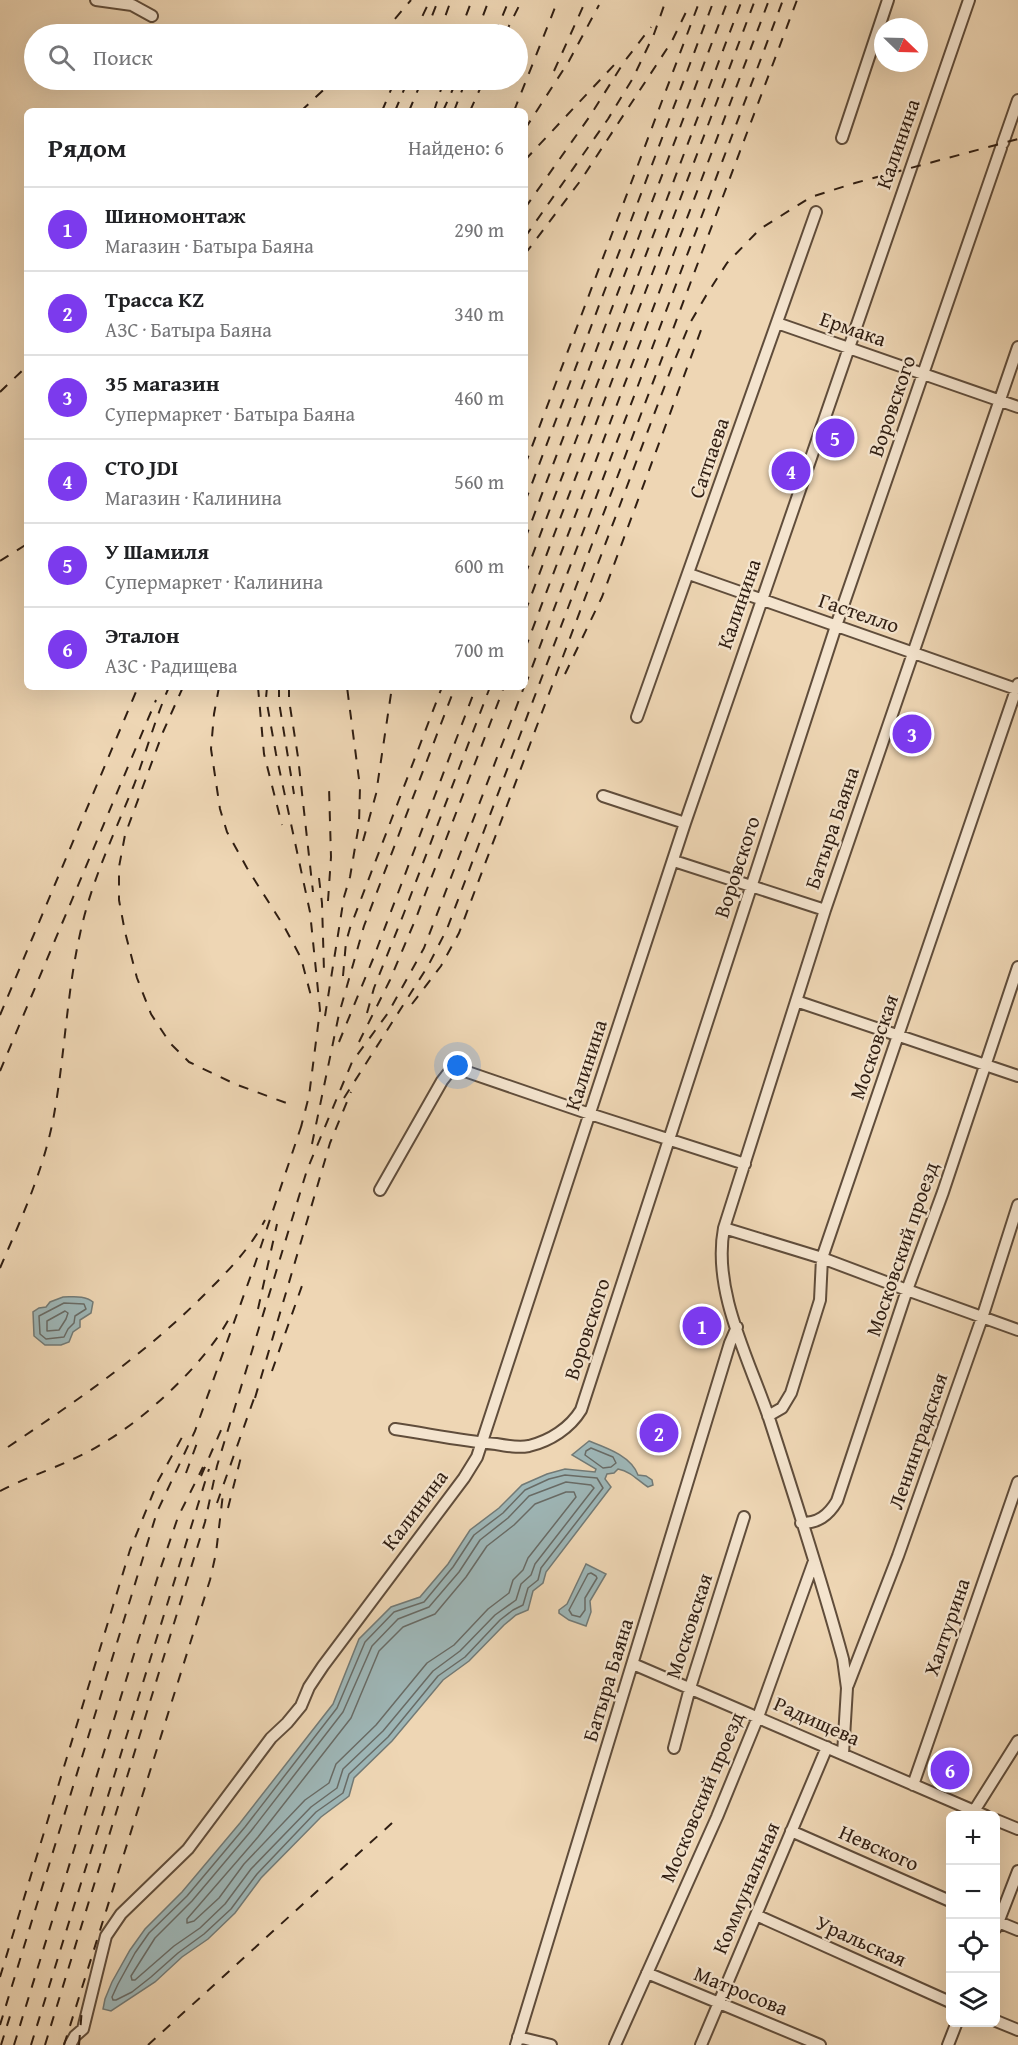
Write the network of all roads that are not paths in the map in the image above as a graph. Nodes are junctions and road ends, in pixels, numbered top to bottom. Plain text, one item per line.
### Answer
1 (96, 0) edge
2 (888, 0) edge
3 (969, 0) edge
4 (152, 16) dead end
5 (1018, 100) edge
6 (842, 138) dead end
7 (816, 212) dead end
8 (777, 323) junction
9 (1018, 347) edge
10 (848, 348) junction
11 (923, 374) junction
12 (999, 401) junction
13 (1018, 407) edge
14 (689, 574) junction
15 (760, 600) junction
16 (836, 626) junction
17 (912, 652) junction
18 (1017, 687) edge
19 (637, 717) dead end
20 (603, 796) dead end
21 (685, 823) junction
22 (674, 861) junction
23 (751, 886) junction
24 (825, 910) junction
25 (1018, 967) edge
26 (796, 1001) junction
27 (898, 1036) junction
28 (986, 1065) junction
29 (1018, 1076) edge
30 (590, 1114) junction
31 (669, 1139) junction
32 (745, 1164) junction
33 (380, 1191) dead end
34 (1018, 1205) edge
35 (724, 1228) junction
36 (822, 1258) junction
37 (907, 1290) junction
38 (982, 1318) junction
39 (737, 1327) junction
40 (1018, 1330) edge
41 (768, 1416) junction
42 (395, 1429) dead end
43 (482, 1443) junction
44 (1018, 1482) edge
45 (744, 1517) dead end
46 (801, 1522) junction
47 (814, 1560) junction
48 (633, 1664) junction
49 (690, 1688) junction
50 (847, 1688) junction
51 (758, 1717) junction
52 (1018, 1741) edge
53 (827, 1747) junction
54 (674, 1748) dead end
55 (843, 1754) junction
56 (1006, 1761) junction
57 (1018, 1765) edge
58 (913, 1785) junction
59 (974, 1810) joint
60 (1000, 1822) edge
61 (1018, 1829) edge
62 (791, 1831) junction
63 (1018, 1871) edge
64 (946, 1899) edge
65 (756, 1915) junction
66 (998, 1919) edge
67 (1000, 1925) edge
68 (1018, 1930) edge
69 (647, 1974) junction
70 (946, 2000) edge
71 (718, 2003) junction
72 (1000, 2023) edge
73 (955, 2027) edge
74 (1018, 2030) edge
75 (517, 2041) edge
76 (70, 2045) edge
77 (550, 2045) edge
78 (615, 2045) edge
79 (701, 2045) edge
80 (820, 2045) edge
81 (948, 2045) edge

1 - 4 street
2 - 6 street
3 - 10 street, Калинина
5 - 11 street, Воровского
7 - 8 street, Сатпаева
8 - 10 street, Ермака
8 - 14 street, Сатпаева
9 - 12 street, Батыра Баяна
10 - 11 street, Ермака
10 - 15 street, Калинина
11 - 12 street, Ермака
11 - 16 street, Воровского
12 - 13 street, Ермака
12 - 17 street, Батыра Баяна
14 - 15 street, Гастелло
14 - 19 street, Сатпаева
15 - 16 street, Гастелло
15 - 21 street, Калинина
16 - 17 street, Гастелло
16 - 23 street, Воровского
17 - 18 street, Гастелло
17 - 24 street, Батыра Баяна
18 - 27 street, Московская
20 - 21 street
21 - 22 street, Калинина
22 - 23 street
22 - 30 street, Калинина
23 - 24 street
23 - 31 street, Воровского
24 - 26 street, Батыра Баяна
25 - 28 street, Московский проезд
26 - 27 street
26 - 32 street, Батыра Баяна
27 - 28 street
27 - 36 street, Московская
28 - 29 street
28 - 37 street, Московский проезд
30 - 31 street
30 - 33 street
30 - 43 street, Калинина
31 - 32 street
31 - 43 street, Воровского
32 - 35 street, Батыра Баяна
34 - 38 street, Ленинградская
35 - 36 street
35 - 39 street, Батыра Баяна
36 - 37 street
36 - 41 street, Московская
37 - 38 street
37 - 46 street, Московский проезд
38 - 40 street
38 - 50 street, Ленинградская
39 - 41 street, Батыра Баяна
39 - 48 street, Батыра Баяна
41 - 46 street, Батыра Баяна
42 - 43 street, Воровского
43 - 76 street, Калинина
44 - 58 street, Халтурина
45 - 49 street, Московская
46 - 47 street, Батыра Баяна
47 - 50 street, Батыра Баяна
47 - 51 street, Московский проезд
48 - 49 street, Радищева
48 - 75 street, Батыра Баяна
49 - 51 street, Радищева
49 - 54 street, Московская
50 - 55 street, Батыра Баяна
51 - 53 street, Радищева
51 - 69 street, Московский проезд
52 - 56 street
53 - 55 street, Радищева
53 - 62 street, Коммунальная
55 - 58 street, Радищева
56 - 57 street
56 - 59 street
58 - 59 street, Радищева
60 - 61 street
62 - 64 street, Невского
62 - 65 street, Коммунальная
63 - 66 street
65 - 70 street, Уральская
65 - 71 street, Коммунальная
67 - 68 street
69 - 71 street, Матросова
69 - 78 street, Московский проезд
71 - 79 street, Коммунальная
71 - 80 street, Матросова
72 - 74 street
73 - 81 street
75 - 77 street

